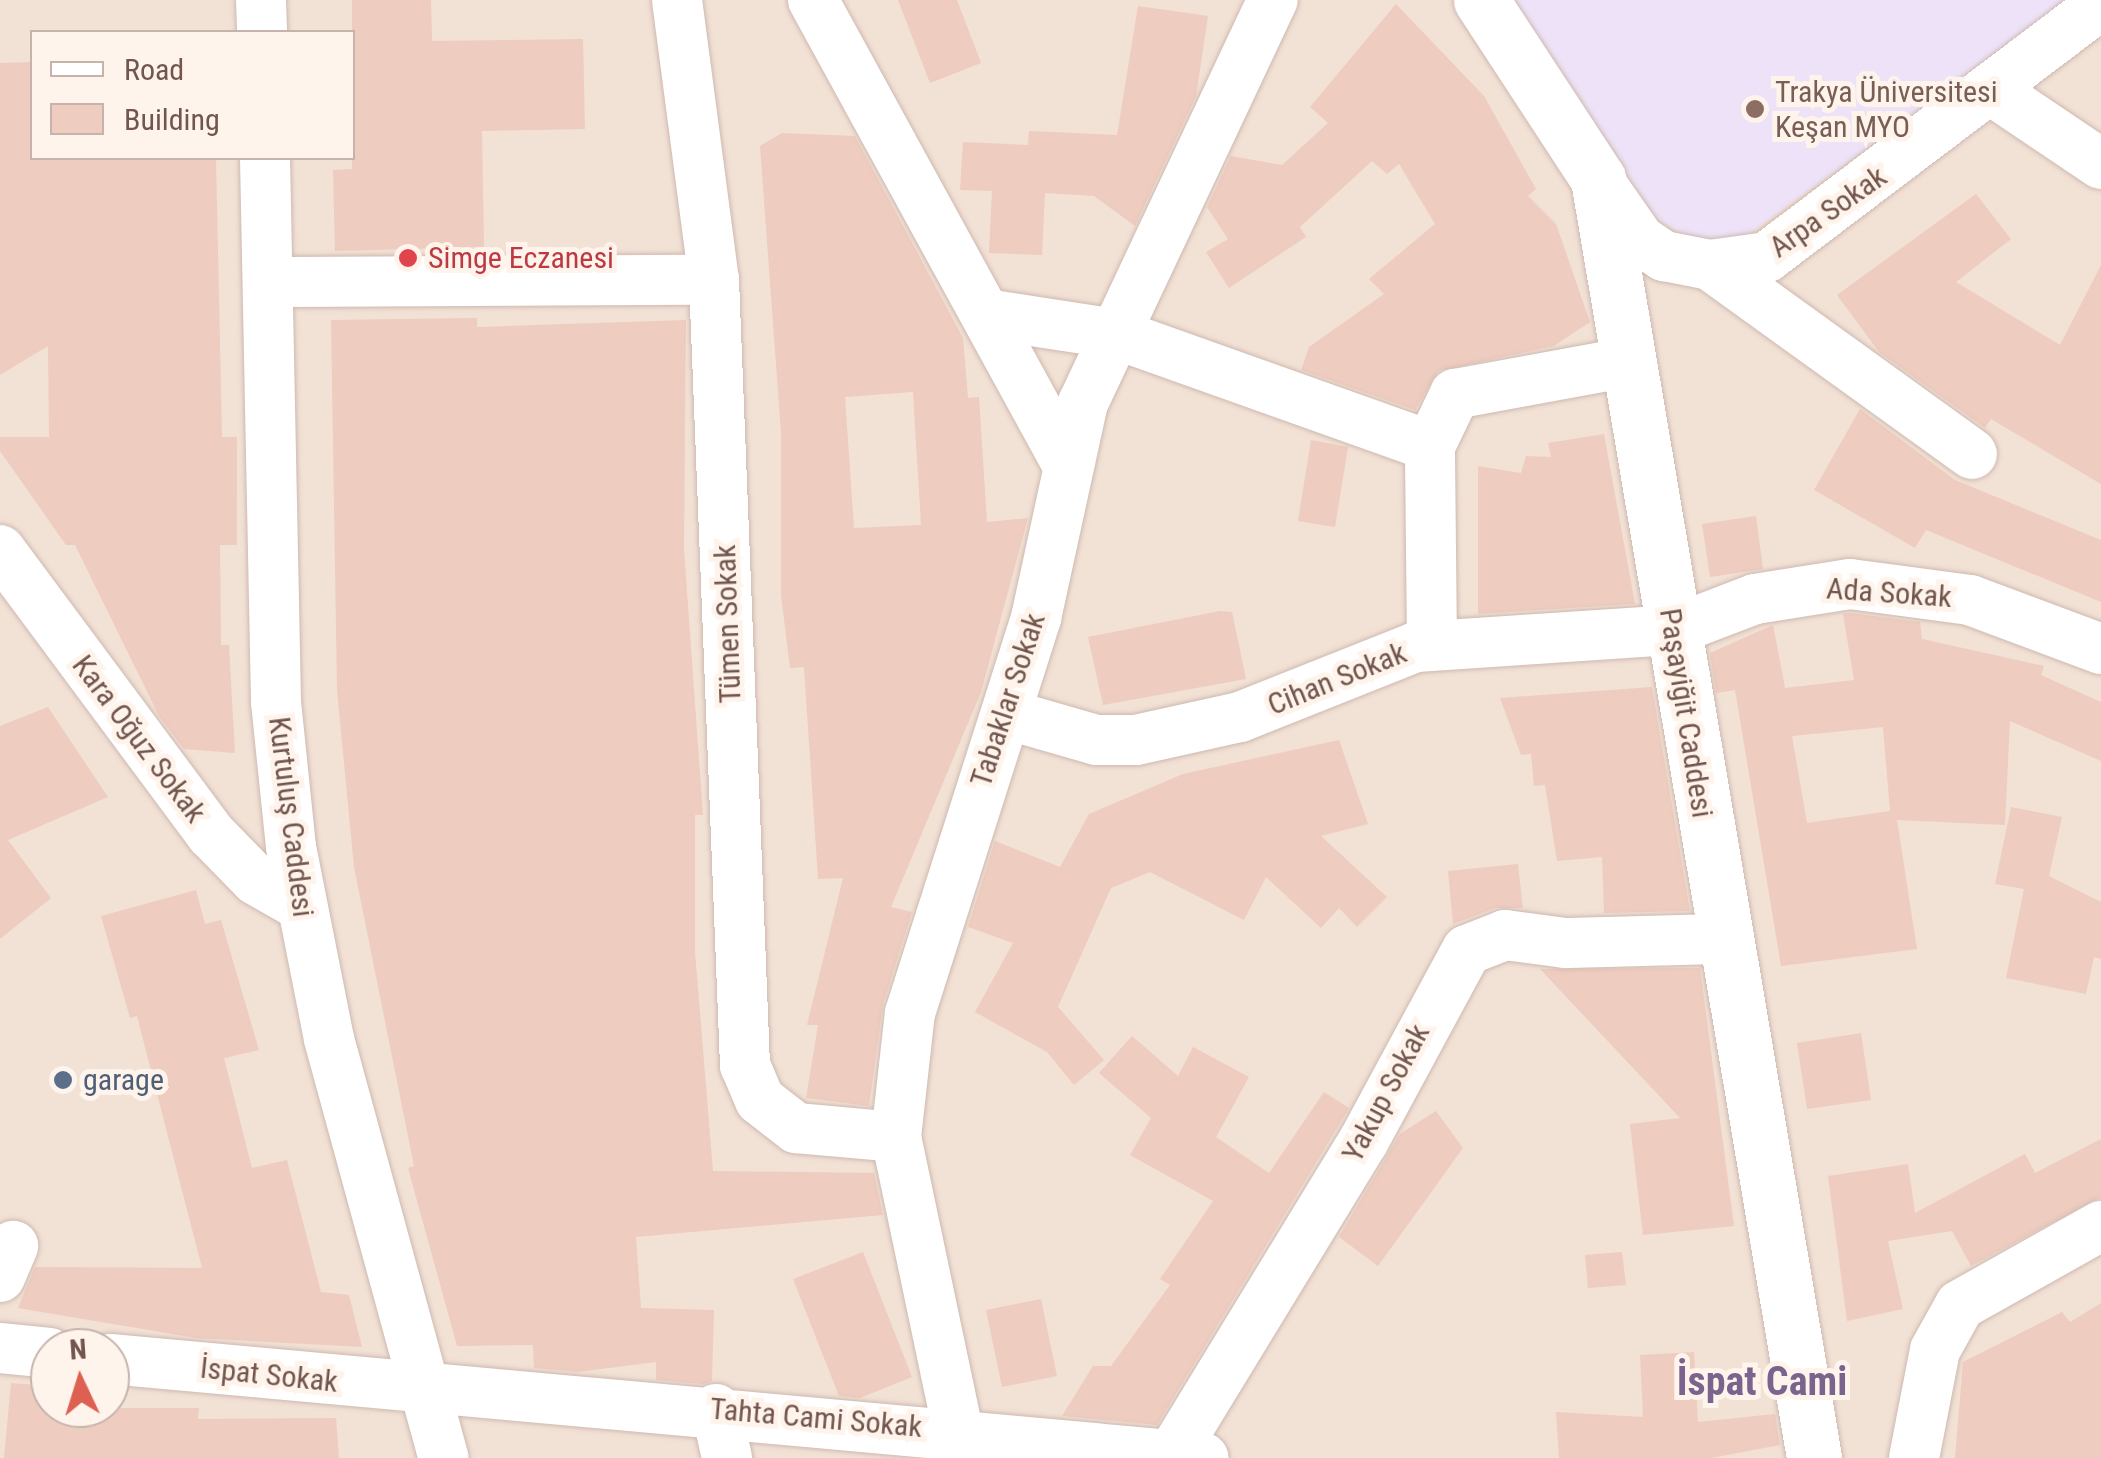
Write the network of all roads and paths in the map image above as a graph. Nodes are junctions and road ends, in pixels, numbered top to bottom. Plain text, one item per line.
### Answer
1 (261, 0) edge
2 (813, 0) edge
3 (1274, 0) edge
4 (1481, 0) edge
5 (690, 4) edge
6 (2101, 4) edge
7 (262, 30) edge
8 (1994, 92) junction
9 (265, 160) edge
10 (2101, 164) edge
11 (1598, 179) junction
12 (1693, 262) junction
13 (714, 280) junction
14 (268, 282) junction
15 (992, 315) junction
16 (1116, 334) junction
17 (1625, 339) junction
18 (1430, 446) junction
19 (1972, 454) dead end
20 (1068, 464) junction
21 (0, 550) edge
22 (1674, 630) junction
23 (1432, 644) junction
24 (2101, 649) edge
25 (1006, 714) junction
26 (300, 905) junction
27 (1721, 939) junction
28 (896, 1138) junction
29 (2101, 1226) edge
30 (0, 1348) edge
31 (30, 1350) edge
32 (130, 1361) edge
33 (428, 1391) junction
34 (716, 1409) junction
35 (958, 1431) junction
36 (1181, 1457) edge
37 (444, 1458) edge
38 (727, 1458) edge
39 (1814, 1458) edge
40 (1914, 1458) edge

1 - 7 street
2 - 15 street
3 - 16 street, Tabaklar Sokak
4 - 11 main road, Paşayiğit Caddesi
5 - 13 street, Tümen Sokak
6 - 8 street, Arpa Sokak
8 - 10 street
8 - 12 street, Arpa Sokak
9 - 14 street, Kurtuluş Caddesi
11 - 12 street
11 - 17 main road, Paşayiğit Caddesi
12 - 17 street, Arpa Sokak
12 - 19 street
13 - 14 street
13 - 28 street, Tümen Sokak
14 - 26 street, Kurtuluş Caddesi
15 - 16 street
15 - 20 street
16 - 18 street
16 - 20 street, Tabaklar Sokak
17 - 18 street
17 - 22 main road, Paşayiğit Caddesi
18 - 23 street
20 - 25 street, Tabaklar Sokak
21 - 26 street, Kara Oğuz Sokak
22 - 23 street, Cihan Sokak
22 - 24 street, Ada Sokak
22 - 27 main road, Paşayiğit Caddesi
23 - 25 street, Cihan Sokak
25 - 28 street, Tabaklar Sokak
26 - 33 street, Kurtuluş Caddesi
27 - 36 street, Yakup Sokak
27 - 39 main road, Paşayiğit Caddesi
28 - 35 street, Tabaklar Sokak
29 - 40 street
30 - 31 street
32 - 33 street, İspat Sokak
33 - 34 street, Tahta Cami Sokak
33 - 37 street, Kurtuluş Caddesi
34 - 35 street, Tahta Cami Sokak
34 - 38 street
35 - 36 street, Tahta Cami Sokak

